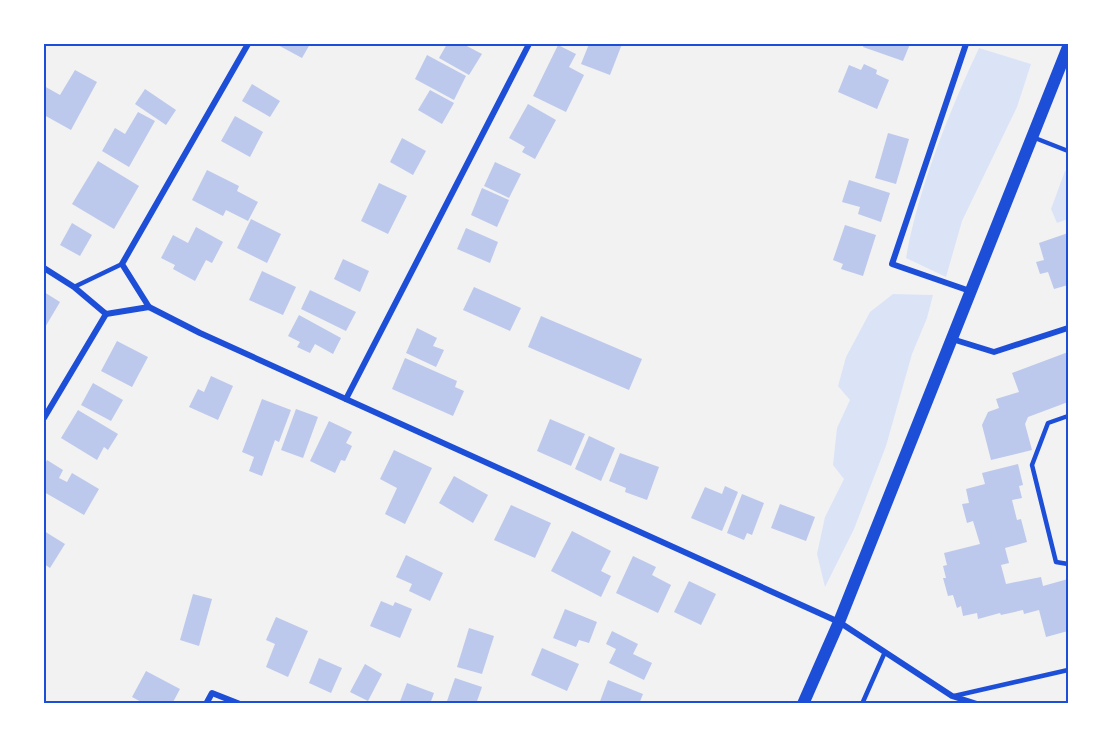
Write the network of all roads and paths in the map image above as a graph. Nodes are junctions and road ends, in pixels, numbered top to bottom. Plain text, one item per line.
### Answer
1 (248, 44) edge
2 (529, 44) edge
3 (966, 44) edge
4 (1068, 47) edge
5 (1032, 137) junction
6 (1068, 151) edge
7 (122, 264) junction
8 (44, 268) edge
9 (74, 287) junction
10 (970, 291) junction
11 (149, 307) junction
12 (106, 314) junction
13 (1068, 328) edge
14 (951, 339) junction
15 (346, 399) junction
16 (1068, 416) edge
17 (44, 418) edge
18 (1068, 564) edge
19 (839, 622) junction
20 (885, 652) junction
21 (1068, 670) edge
22 (952, 696) junction
23 (206, 704) edge
24 (240, 704) edge
25 (803, 704) edge
26 (862, 704) edge
27 (977, 704) edge

1 - 7 street
2 - 15 street
3 - 10 street
4 - 5 main road
5 - 6 lane
5 - 10 main road
7 - 9 lane
7 - 11 street
8 - 9 street
9 - 12 street
10 - 14 main road
11 - 12 street
11 - 15 street
12 - 17 street
13 - 14 street
14 - 19 main road
15 - 19 street
16 - 18 lane
19 - 20 street
19 - 25 main road
20 - 22 street
20 - 26 lane
21 - 22 lane
22 - 27 street
23 - 24 street

